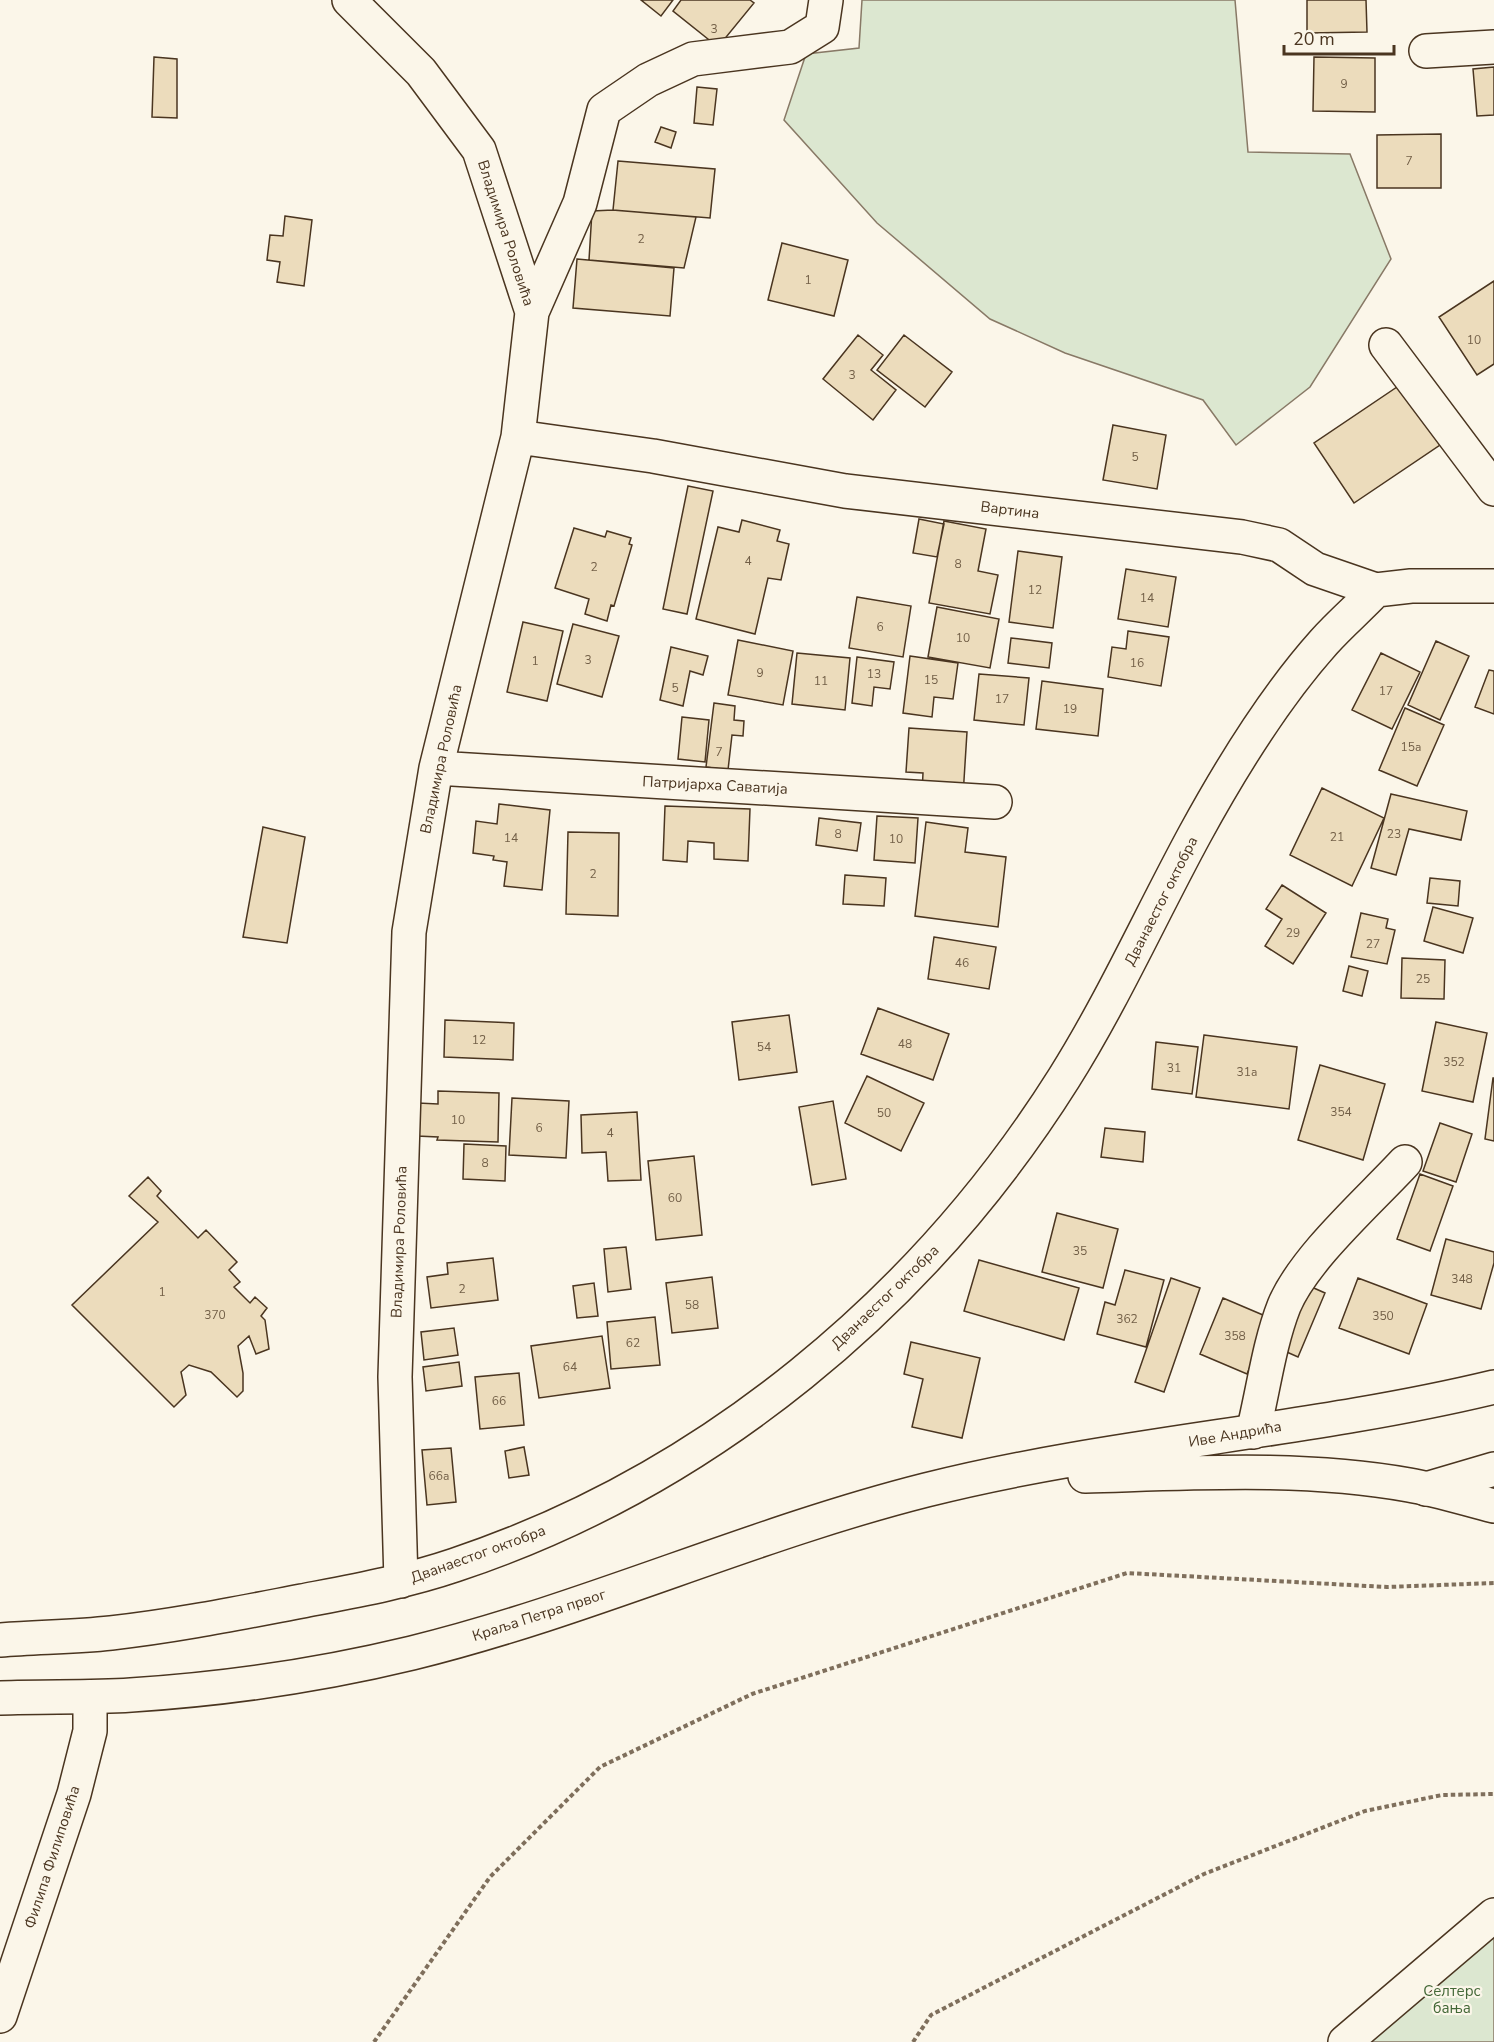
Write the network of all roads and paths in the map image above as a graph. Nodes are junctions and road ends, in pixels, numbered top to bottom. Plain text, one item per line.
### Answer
1 (349, 0) edge
2 (826, 0) edge
3 (1494, 47) edge
4 (1426, 51) dead end
5 (532, 312) junction
6 (1386, 345) dead end
7 (518, 437) junction
8 (1494, 489) edge
9 (1494, 586) edge
10 (1376, 590) junction
11 (436, 768) junction
12 (995, 802) dead end
13 (1405, 1162) dead end
14 (1494, 1387) edge
15 (1253, 1432) junction
16 (1494, 1469) edge
17 (975, 1479) junction
18 (1426, 1489) junction
19 (1494, 1506) edge
20 (401, 1581) junction
21 (1494, 1583) edge
22 (0, 1640) edge
23 (90, 1697) junction
24 (0, 1698) edge
25 (1494, 1794) edge
26 (1494, 1915) edge
27 (0, 2016) edge
28 (374, 2042) edge
29 (914, 2042) edge
30 (1346, 2042) edge

1 - 5 street, Владимира Роловића
2 - 5 street
3 - 4 street
5 - 7 street, Владимира Роловића
6 - 8 street
7 - 10 street, Вартина
7 - 11 street, Владимира Роловића
9 - 10 street, Вартина
10 - 20 street, Дванаестог октобра
11 - 12 street, Патријарха Саватија
11 - 20 street, Владимира Роловића
13 - 15 street
14 - 15 street, Иве Андрића
15 - 17 street, Иве Андрића
16 - 18 street
17 - 18 street
17 - 23 street, Краља Петра првог
18 - 19 street
20 - 22 street, Дванаестог октобра
21 - 28 path
23 - 24 street, Краља Петра првог
23 - 27 street, Филипа Филиповића
25 - 29 path
26 - 30 street

